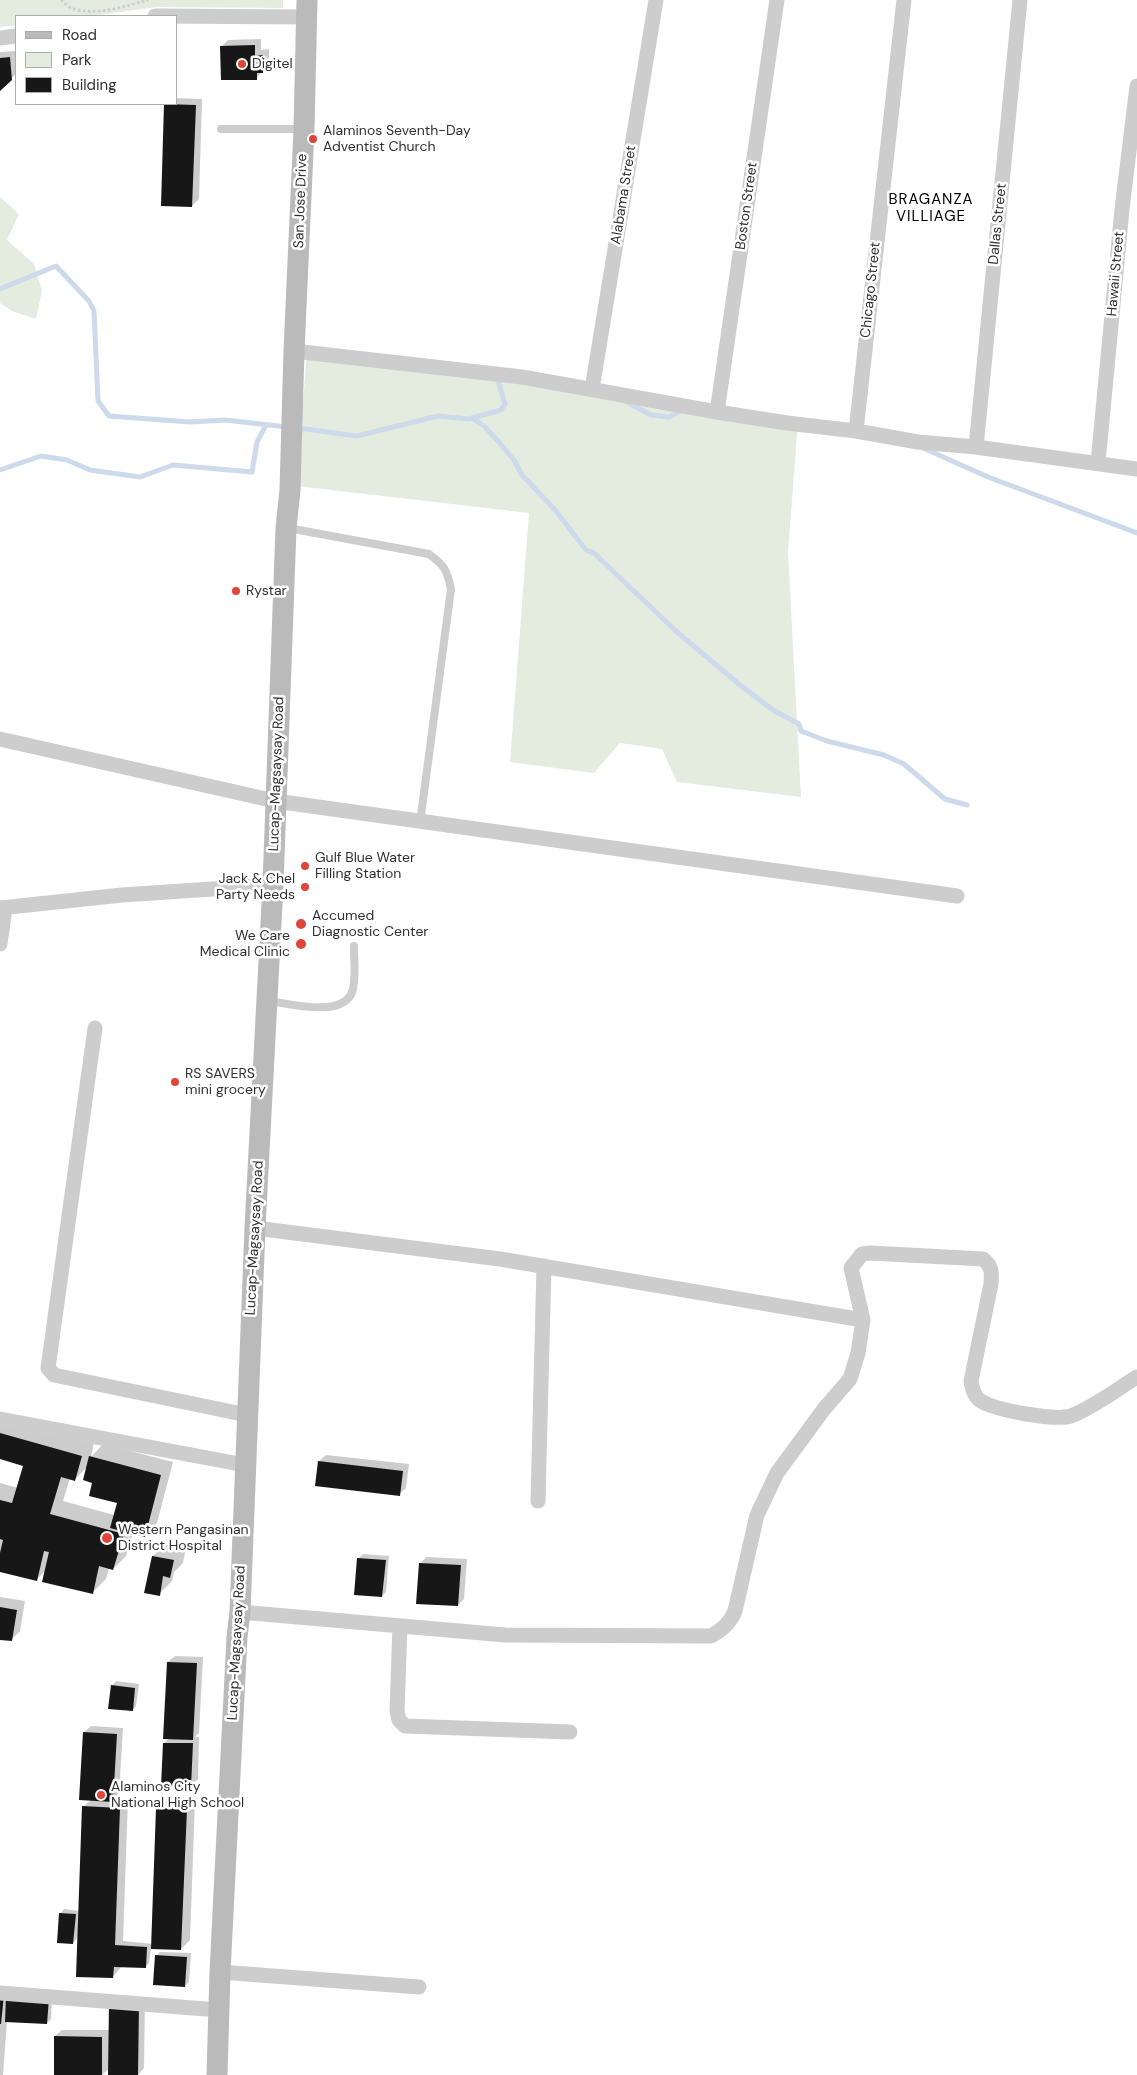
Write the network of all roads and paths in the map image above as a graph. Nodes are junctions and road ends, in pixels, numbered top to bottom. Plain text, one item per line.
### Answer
1 (61, 0) edge
2 (148, 0) edge
3 (656, 0) edge
4 (777, 0) edge
5 (904, 0) edge
6 (1020, 0) edge
7 (306, 8) edge
8 (174, 15) edge
9 (15, 36) edge
10 (0, 38) edge
11 (1137, 86) edge
12 (221, 129) dead end
13 (304, 129) junction
14 (294, 351) junction
15 (592, 389) junction
16 (292, 401) joint
17 (716, 412) junction
18 (856, 431) junction
19 (976, 447) junction
20 (1098, 463) junction
21 (1137, 469) edge
22 (286, 528) junction
23 (0, 738) edge
24 (275, 802) junction
25 (420, 823) junction
26 (273, 886) junction
27 (957, 896) dead end
28 (3, 908) edge
29 (0, 944) edge
30 (354, 946) dead end
31 (267, 1001) junction
32 (95, 1028) dead end
33 (255, 1228) junction
34 (544, 1266) junction
35 (863, 1320) junction
36 (1137, 1377) edge
37 (247, 1414) junction
38 (0, 1419) edge
39 (245, 1465) junction
40 (538, 1501) dead end
41 (240, 1612) junction
42 (400, 1626) junction
43 (570, 1732) dead end
44 (220, 1972) junction
45 (419, 1987) dead end
46 (0, 1993) edge
47 (219, 2010) junction
48 (217, 2075) edge

1 - 2 path
3 - 15 street, Alabama Street
4 - 17 street, Boston Street
5 - 18 street, Chicago Street
6 - 19 street, Dallas Street
7 - 8 street
7 - 13 street, San Jose Drive
9 - 10 street
11 - 20 street, Hawaii Street
12 - 13 lane
13 - 14 street, San Jose Drive
14 - 15 street
14 - 16 street, San Jose Drive
15 - 17 street
16 - 22 street, Lucap-Magsaysay Road
17 - 18 street
18 - 19 street
19 - 20 street
20 - 21 street
22 - 24 street, Lucap-Magsaysay Road
22 - 25 lane
23 - 24 street
24 - 25 street
24 - 26 street, Lucap-Magsaysay Road
25 - 27 street
26 - 28 street
26 - 31 street, Lucap-Magsaysay Road
28 - 29 street
30 - 31 lane
31 - 33 street, Lucap-Magsaysay Road
32 - 37 street
33 - 34 street
33 - 37 street, Lucap-Magsaysay Road
34 - 35 street
34 - 40 street
35 - 36 street
35 - 42 street
37 - 39 street, Lucap-Magsaysay Road
38 - 39 street
39 - 41 street, Lucap-Magsaysay Road
41 - 42 street
41 - 44 street, Lucap-Magsaysay Road
42 - 43 street
44 - 45 street
44 - 47 street, Lucap-Magsaysay Road
46 - 47 street
47 - 48 street, Lucap-Magsaysay Road

